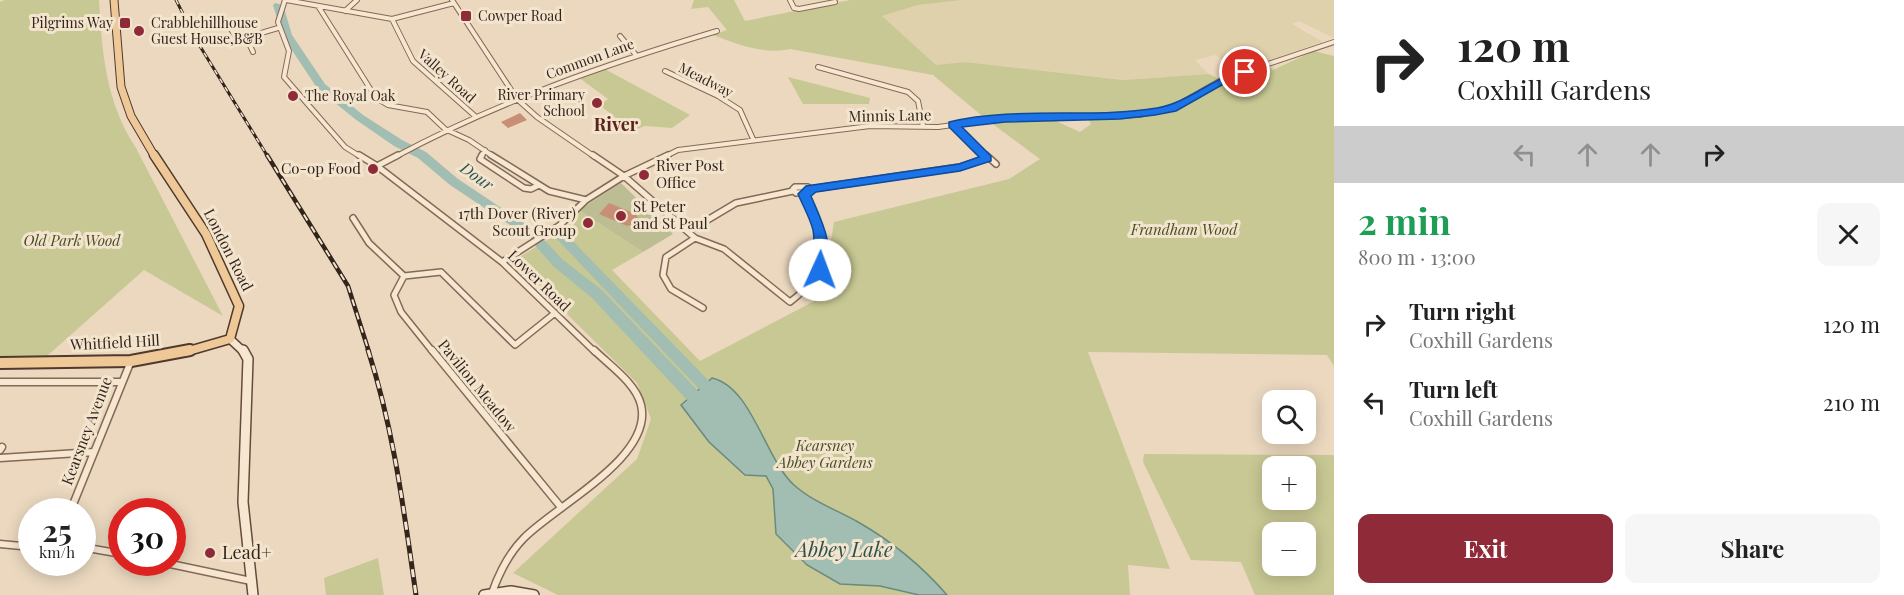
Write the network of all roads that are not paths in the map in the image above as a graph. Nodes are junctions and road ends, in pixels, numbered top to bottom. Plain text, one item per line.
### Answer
1 (114, 0) edge
2 (285, 0) edge
3 (357, 0) edge
4 (460, 0) edge
5 (790, 0) edge
6 (453, 1) edge
7 (303, 2) edge
8 (836, 2) dead end
9 (318, 6) junction
10 (345, 11) junction
11 (392, 19) junction
12 (227, 23) dead end
13 (278, 28) junction
14 (717, 31) dead end
15 (251, 36) junction
16 (620, 36) dead end
17 (1334, 42) edge
18 (253, 52) dead end
19 (636, 56) junction
20 (818, 67) dead end
21 (665, 71) dead end
22 (517, 99) junction
23 (475, 116) junction
24 (953, 125) junction
25 (922, 126) junction
26 (445, 129) junction
27 (753, 139) junction
28 (485, 150) junction
29 (987, 158) junction
30 (996, 164) dead end
31 (378, 166) junction
32 (624, 176) junction
33 (539, 185) junction
34 (811, 189) junction
35 (793, 191) junction
36 (804, 194) junction
37 (586, 200) junction
38 (353, 218) dead end
39 (688, 231) junction
40 (695, 238) junction
41 (502, 262) junction
42 (404, 276) junction
43 (790, 303) joint
44 (703, 309) dead end
45 (555, 313) junction
46 (230, 339) junction
47 (131, 361) junction
48 (0, 363) edge
49 (0, 382) edge
50 (120, 382) junction
51 (94, 452) junction
52 (0, 458) edge
53 (76, 498) edge
54 (560, 506) junction
55 (0, 544) edge
56 (18, 546) edge
57 (186, 567) edge
58 (251, 581) junction
59 (488, 594) edge
60 (253, 595) edge
61 (534, 595) edge

1 - 46 main road, London Road
2 - 7 street
2 - 13 street, Lower Road
3 - 10 street
4 - 6 street
5 - 8 street
6 - 11 street
6 - 22 street
7 - 9 street
9 - 10 street
9 - 26 street
10 - 11 street
11 - 23 street, Valley Road
12 - 15 street
13 - 15 street
13 - 31 street, Lower Road
14 - 19 street, Common Lane
15 - 18 street
16 - 19 street
17 - 24 street, Minnis Lane
19 - 22 street, Common Lane
20 - 25 street
21 - 27 street, Meadway
22 - 23 street, Common Lane
22 - 32 street
23 - 26 street, Common Lane
24 - 25 street, Minnis Lane
24 - 29 street
25 - 27 street, Minnis Lane
26 - 28 street
26 - 31 street, Common Lane
27 - 32 street, Minnis Lane
28 - 33 street
28 - 33 street
29 - 30 street
29 - 34 street
31 - 41 street, Lower Road
32 - 37 street, Minnis Lane
32 - 39 street
33 - 37 street
34 - 35 street
34 - 36 street
35 - 36 street
35 - 39 street
36 - 43 street
37 - 41 street, Minnis Lane
38 - 42 street
39 - 40 street
40 - 43 street
40 - 44 street
41 - 45 street, Lower Road
42 - 45 street
42 - 54 street, Pavilion Meadow
45 - 54 street, Lower Road
46 - 47 main road, Whitfield Hill
46 - 58 street
47 - 48 main road, Whitfield Hill
47 - 50 street, Kearsney Avenue
49 - 50 street
50 - 51 street, Kearsney Avenue
51 - 52 street
51 - 53 street, Kearsney Avenue
54 - 59 street, Lower Road
55 - 56 street
57 - 58 street
58 - 60 street
59 - 61 street

